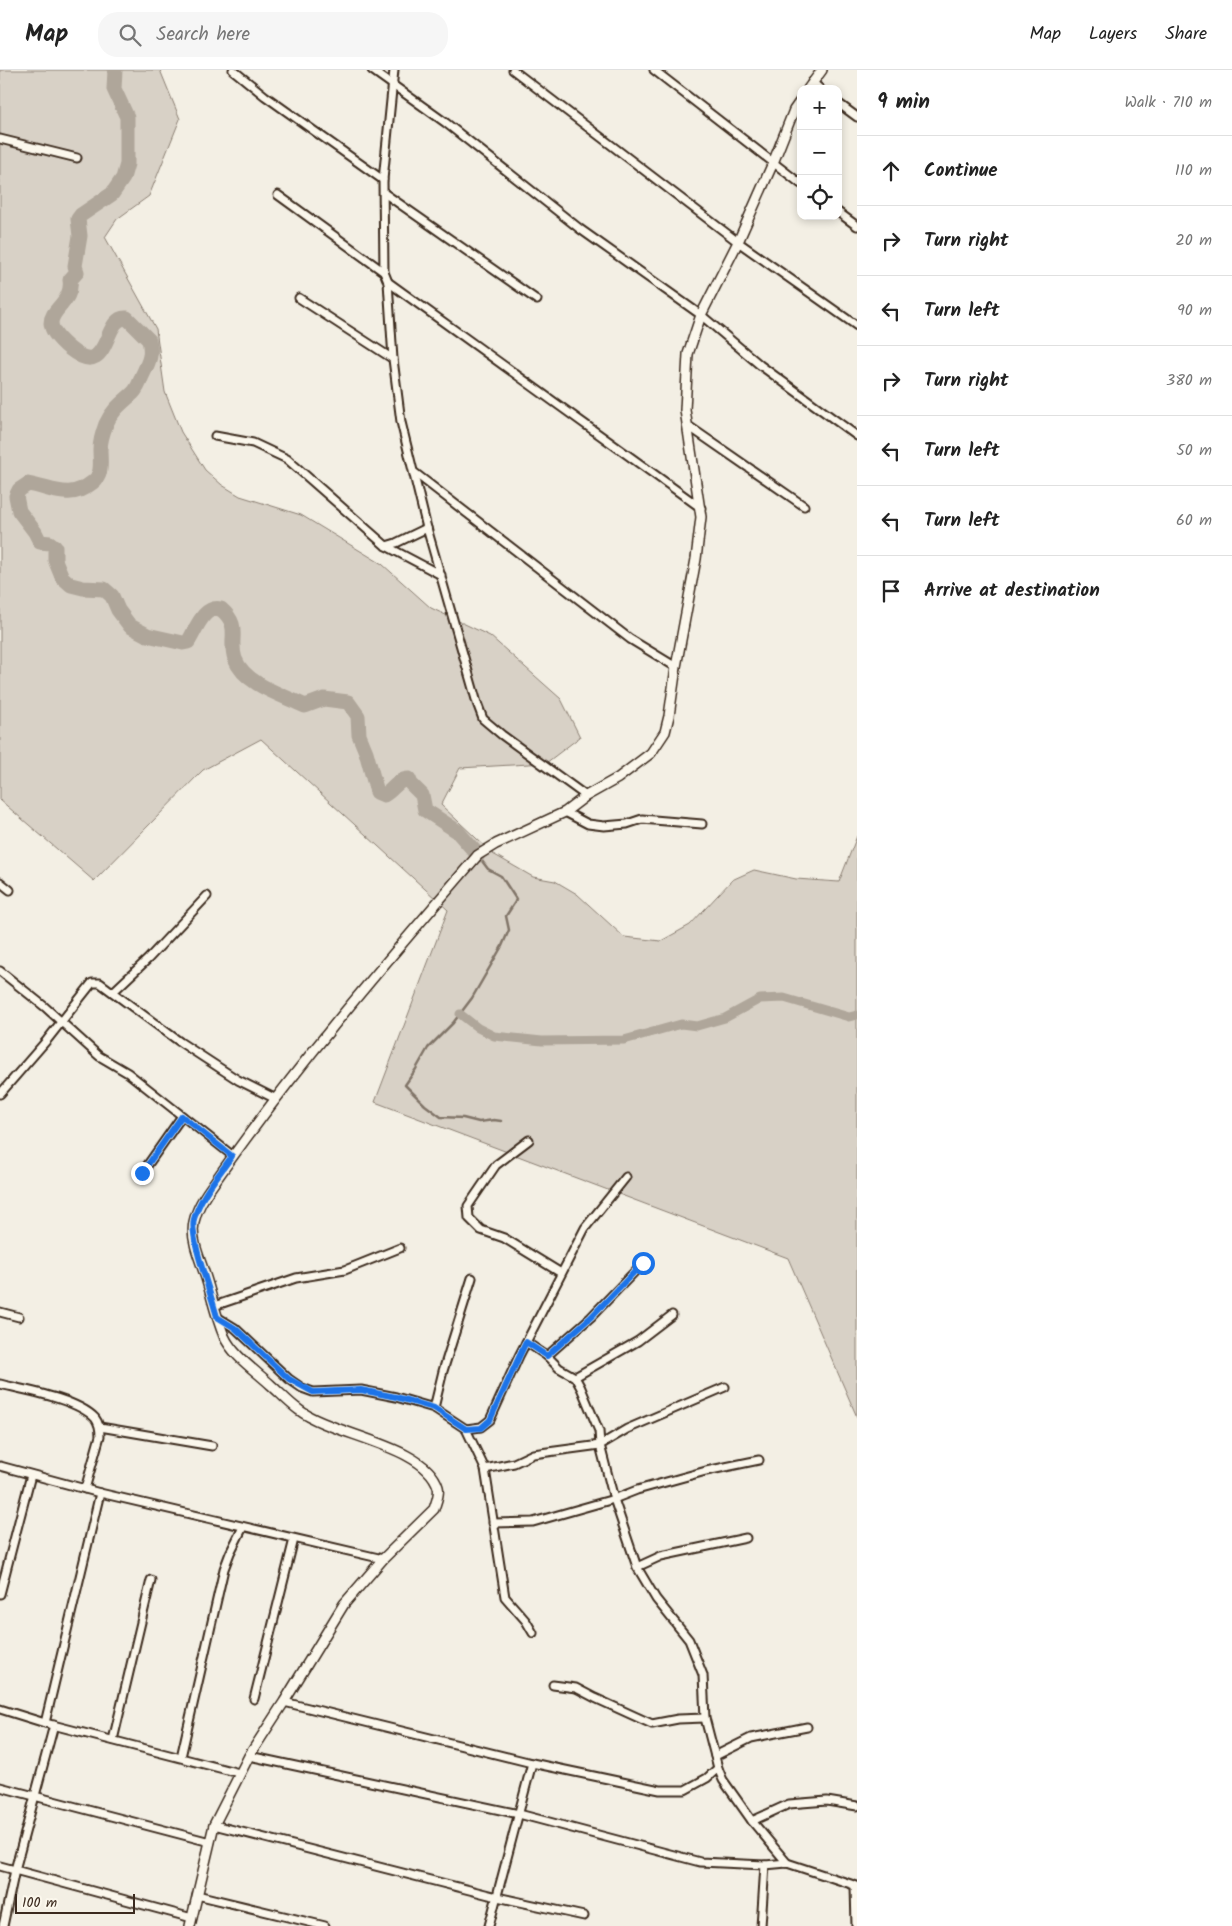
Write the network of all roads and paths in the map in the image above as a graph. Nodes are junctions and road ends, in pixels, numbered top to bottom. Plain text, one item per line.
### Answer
1 (233, 70) edge
2 (372, 70) edge
3 (394, 70) edge
4 (513, 70) edge
5 (654, 70) edge
6 (822, 70) edge
7 (392, 85) junction
8 (811, 85) edge
9 (797, 106) edge
10 (842, 106) edge
11 (857, 117) edge
12 (0, 139) edge
13 (77, 158) dead end
14 (773, 163) junction
15 (383, 180) junction
16 (797, 181) edge
17 (384, 193) junction
18 (278, 195) dead end
19 (842, 215) edge
20 (857, 226) edge
21 (738, 242) junction
22 (384, 272) junction
23 (388, 282) junction
24 (299, 298) dead end
25 (537, 300) dead end
26 (700, 315) junction
27 (857, 326) edge
28 (393, 359) junction
29 (687, 425) junction
30 (215, 436) dead end
31 (857, 436) edge
32 (415, 474) junction
33 (804, 506) dead end
34 (701, 508) junction
35 (427, 528) junction
36 (386, 546) junction
37 (441, 576) junction
38 (676, 667) junction
39 (586, 796) junction
40 (565, 812) junction
41 (702, 824) dead end
42 (0, 882) edge
43 (10, 890) dead end
44 (207, 896) dead end
45 (0, 971) edge
46 (113, 992) junction
47 (60, 1022) junction
48 (0, 1094) edge
49 (276, 1099) junction
50 (182, 1116) junction
51 (529, 1140) dead end
52 (232, 1156) junction
53 (142, 1173) dead end
54 (626, 1177) dead end
55 (400, 1248) dead end
56 (643, 1263) dead end
57 (562, 1273) junction
58 (472, 1278) dead end
59 (214, 1306) junction
60 (0, 1312) edge
61 (672, 1315) dead end
62 (19, 1317) dead end
63 (217, 1317) junction
64 (526, 1342) junction
65 (547, 1356) junction
66 (575, 1377) junction
67 (0, 1384) edge
68 (724, 1387) dead end
69 (434, 1408) junction
70 (100, 1427) junction
71 (466, 1429) junction
72 (600, 1444) junction
73 (212, 1446) dead end
74 (759, 1460) dead end
75 (0, 1466) edge
76 (485, 1469) junction
77 (31, 1475) junction
78 (85, 1489) junction
79 (100, 1493) junction
80 (614, 1499) junction
81 (493, 1523) junction
82 (243, 1527) junction
83 (746, 1538) dead end
84 (294, 1539) junction
85 (383, 1559) junction
86 (637, 1567) junction
87 (150, 1580) dead end
88 (0, 1594) edge
89 (533, 1633) dead end
90 (553, 1685) dead end
91 (254, 1699) dead end
92 (284, 1702) junction
93 (0, 1709) edge
94 (705, 1718) junction
95 (44, 1722) junction
96 (54, 1725) junction
97 (807, 1727) dead end
98 (113, 1740) junction
99 (249, 1756) junction
100 (715, 1756) junction
101 (181, 1757) junction
102 (532, 1763) junction
103 (718, 1768) junction
104 (239, 1773) junction
105 (0, 1787) edge
106 (34, 1796) junction
107 (857, 1806) edge
108 (519, 1814) junction
109 (752, 1821) junction
110 (214, 1825) junction
111 (210, 1842) junction
112 (787, 1862) junction
113 (765, 1865) junction
114 (0, 1866) edge
115 (15, 1870) junction
116 (856, 1886) edge
117 (197, 1895) junction
118 (497, 1897) junction
119 (584, 1916) dead end
120 (191, 1922) edge
121 (3, 1926) edge
122 (326, 1926) edge
123 (489, 1926) edge
124 (761, 1926) edge
125 (856, 1926) edge

1 - 15 street
2 - 7 street
3 - 7 street
4 - 21 street
5 - 14 street
6 - 8 main road
7 - 15 street
7 - 26 street
9 - 14 main road
10 - 11 street
12 - 13 street
14 - 16 street
14 - 21 main road
15 - 17 street
17 - 22 street
17 - 25 street
18 - 22 street
19 - 20 street
21 - 26 main road
21 - 27 street
22 - 23 street
23 - 28 street
23 - 34 street
24 - 28 street
26 - 29 main road
26 - 31 street
28 - 32 street
29 - 33 street
29 - 34 main road
30 - 36 street
32 - 35 street
32 - 38 street
34 - 38 main road
35 - 36 street
35 - 37 street
36 - 37 street
37 - 39 street
38 - 39 main road
39 - 40 main road
40 - 41 street
40 - 49 main road
42 - 43 street
44 - 46 street
45 - 47 street
46 - 47 street
46 - 49 street
47 - 48 street
47 - 50 street
49 - 52 main road
50 - 52 street
50 - 53 street
51 - 57 street
52 - 59 main road
54 - 57 street
55 - 59 street
56 - 65 street
57 - 64 street
58 - 69 street
59 - 63 main road
60 - 62 street
61 - 66 street
63 - 69 street
63 - 85 main road
64 - 65 street
64 - 71 street
65 - 66 street
66 - 72 street
67 - 70 street
68 - 72 street
69 - 71 street
70 - 73 street
70 - 78 street
71 - 76 street
72 - 76 street
72 - 80 street
74 - 80 street
75 - 77 street
76 - 81 street
77 - 78 street
77 - 88 street
78 - 79 street
79 - 82 street
79 - 95 street
80 - 81 street
80 - 86 street
81 - 89 street
82 - 84 street
82 - 101 street
83 - 86 street
84 - 85 street
84 - 91 street
85 - 92 main road
86 - 94 street
87 - 98 street
90 - 94 street
92 - 99 main road
92 - 102 street
93 - 95 street
94 - 100 street
95 - 96 street
96 - 98 street
96 - 106 street
97 - 100 street
98 - 101 street
99 - 104 main road
99 - 108 street
100 - 103 street
101 - 104 street
102 - 103 street
102 - 108 street
103 - 109 street
104 - 110 main road
105 - 106 street
106 - 111 street
106 - 115 street
107 - 109 street
108 - 113 street
108 - 118 street
109 - 112 street
110 - 111 main road
110 - 118 street
111 - 117 main road
112 - 113 street
112 - 116 street
113 - 124 street
114 - 115 street
115 - 120 street
115 - 121 street
116 - 125 street
117 - 120 main road
117 - 122 street
118 - 119 street
118 - 123 street

